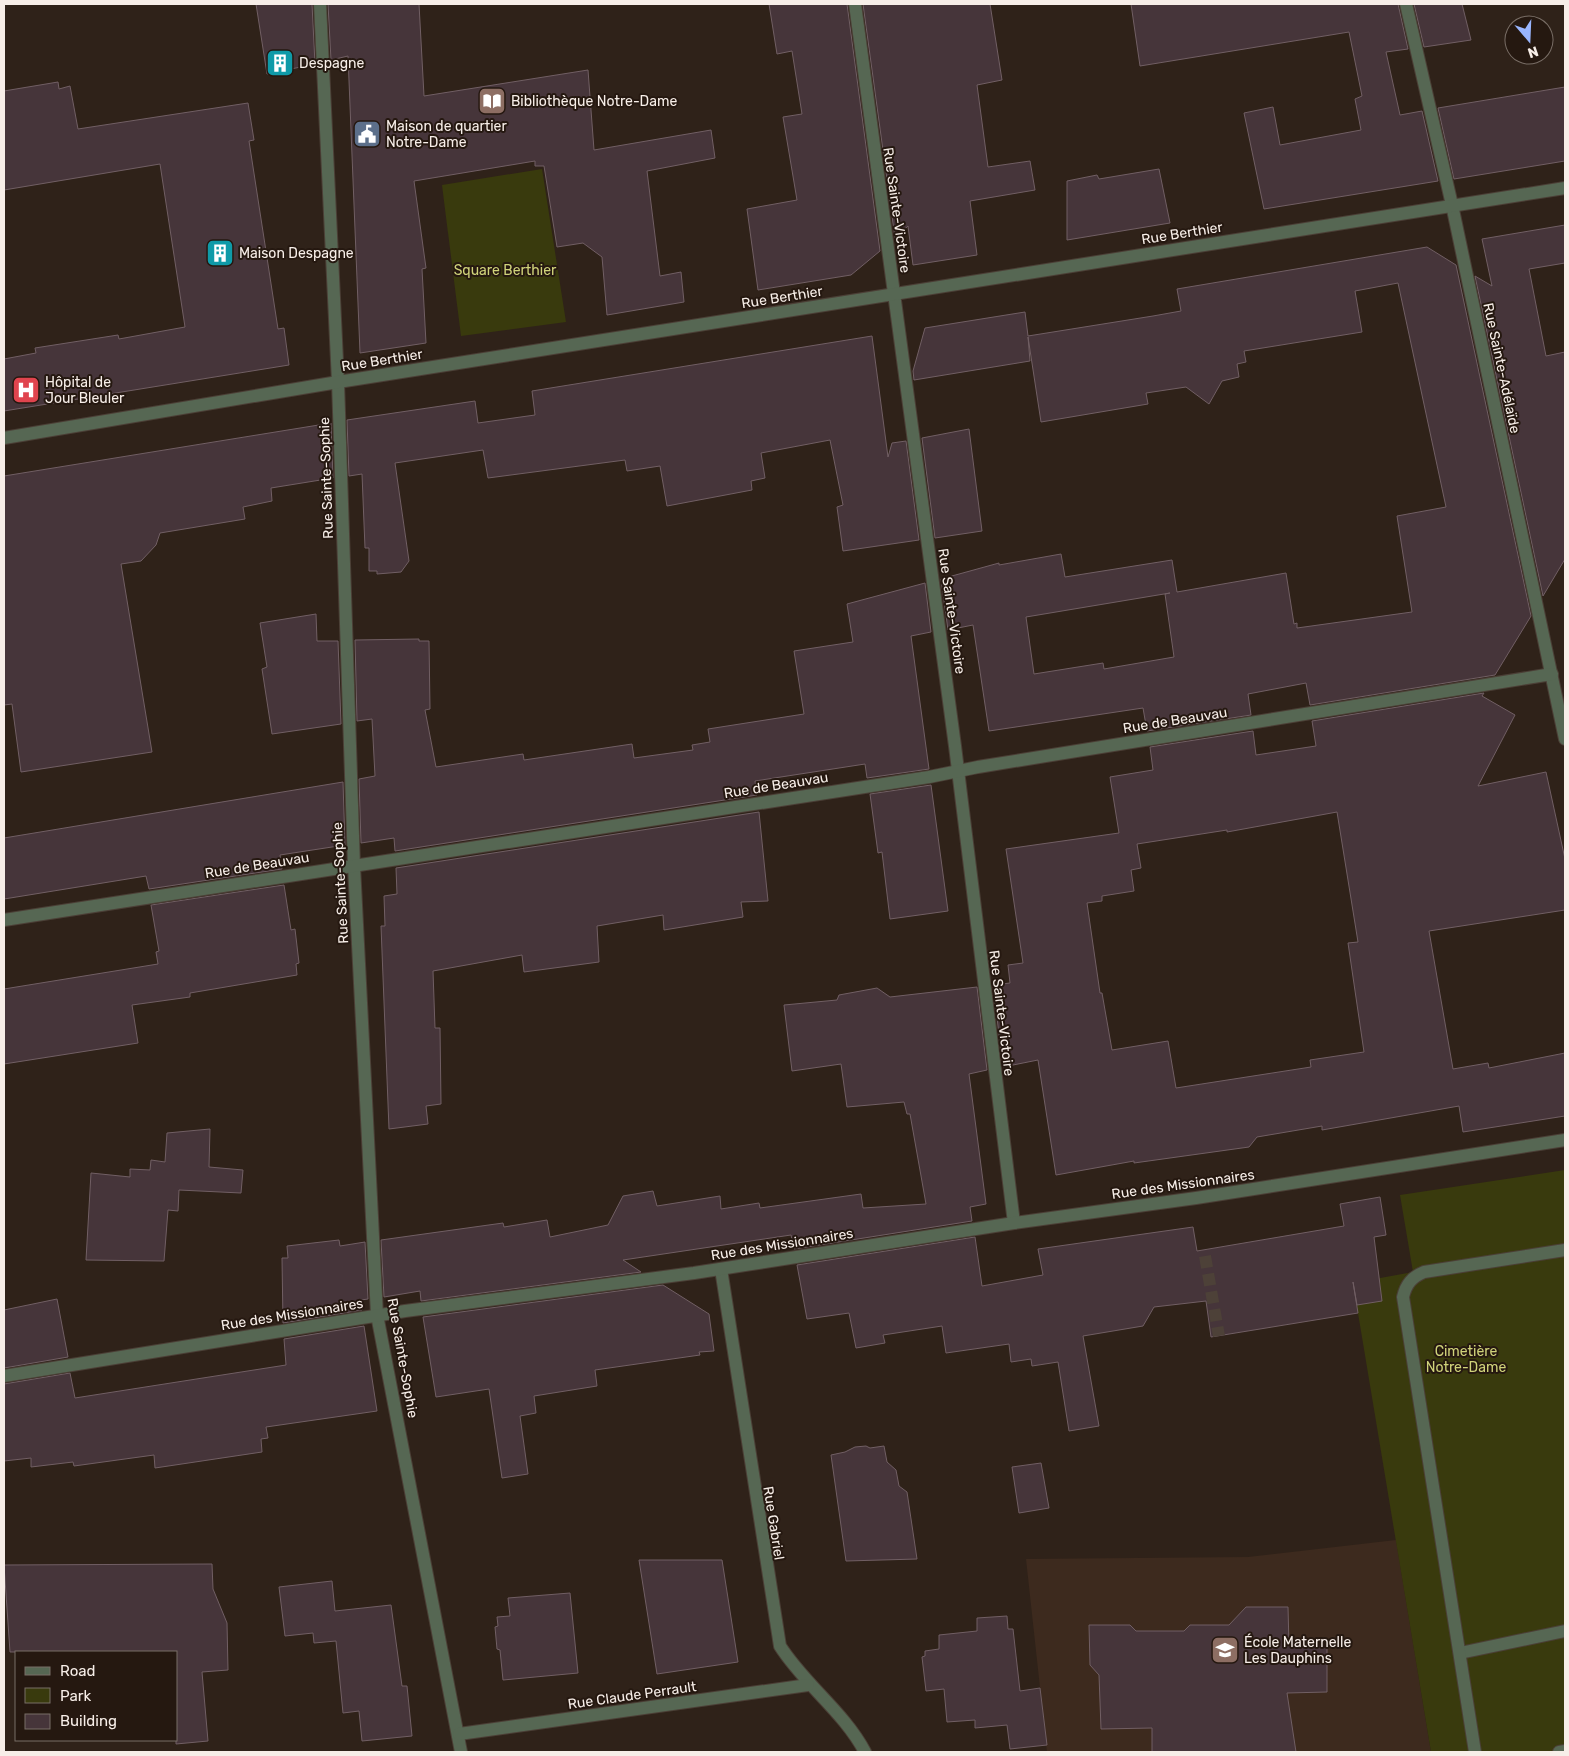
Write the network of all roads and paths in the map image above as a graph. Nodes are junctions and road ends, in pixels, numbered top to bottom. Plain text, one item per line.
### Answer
1 (320, 4) edge
2 (855, 4) edge
3 (1406, 4) edge
4 (1565, 188) edge
5 (1452, 205) junction
6 (894, 295) junction
7 (338, 382) junction
8 (4, 438) edge
9 (1552, 674) junction
10 (1565, 739) edge
11 (957, 771) junction
12 (354, 866) junction
13 (4, 920) edge
14 (1565, 1140) edge
15 (1014, 1223) junction
16 (1565, 1250) edge
17 (721, 1268) junction
18 (377, 1315) junction
19 (4, 1376) edge
20 (1565, 1631) edge
21 (1460, 1653) junction
22 (808, 1685) junction
23 (459, 1734) junction
24 (1565, 1751) edge
25 (461, 1752) edge
26 (865, 1752) edge
27 (1475, 1752) edge
28 (1559, 1752) edge

1 - 7 street, Rue Sainte-Sophie
2 - 6 street, Rue Sainte-Victoire
3 - 5 street, Rue Sainte-Adélaïde
4 - 5 street, Rue Berthier
5 - 6 street, Rue Berthier
5 - 9 street, Rue Sainte-Adélaïde
6 - 7 street, Rue Berthier
6 - 11 street, Rue Sainte-Victoire
7 - 8 street, Rue Berthier
7 - 12 street, Rue Sainte-Sophie
9 - 10 street, Rue Sainte-Adélaïde
9 - 11 street, Rue de Beauvau
11 - 12 street, Rue de Beauvau
11 - 15 street, Rue Sainte-Victoire
12 - 13 street, Rue de Beauvau
12 - 18 street, Rue Sainte-Sophie
14 - 15 street, Rue des Missionnaires
15 - 17 street, Rue des Missionnaires
16 - 21 street
17 - 18 street, Rue des Missionnaires
17 - 22 street, Rue Gabriel
18 - 19 street, Rue des Missionnaires
18 - 23 street, Rue Sainte-Sophie
20 - 21 street
21 - 27 street
22 - 23 street, Rue Claude Perrault
22 - 26 street, Rue Gabriel
23 - 25 street, Rue Sainte-Sophie
24 - 28 street

